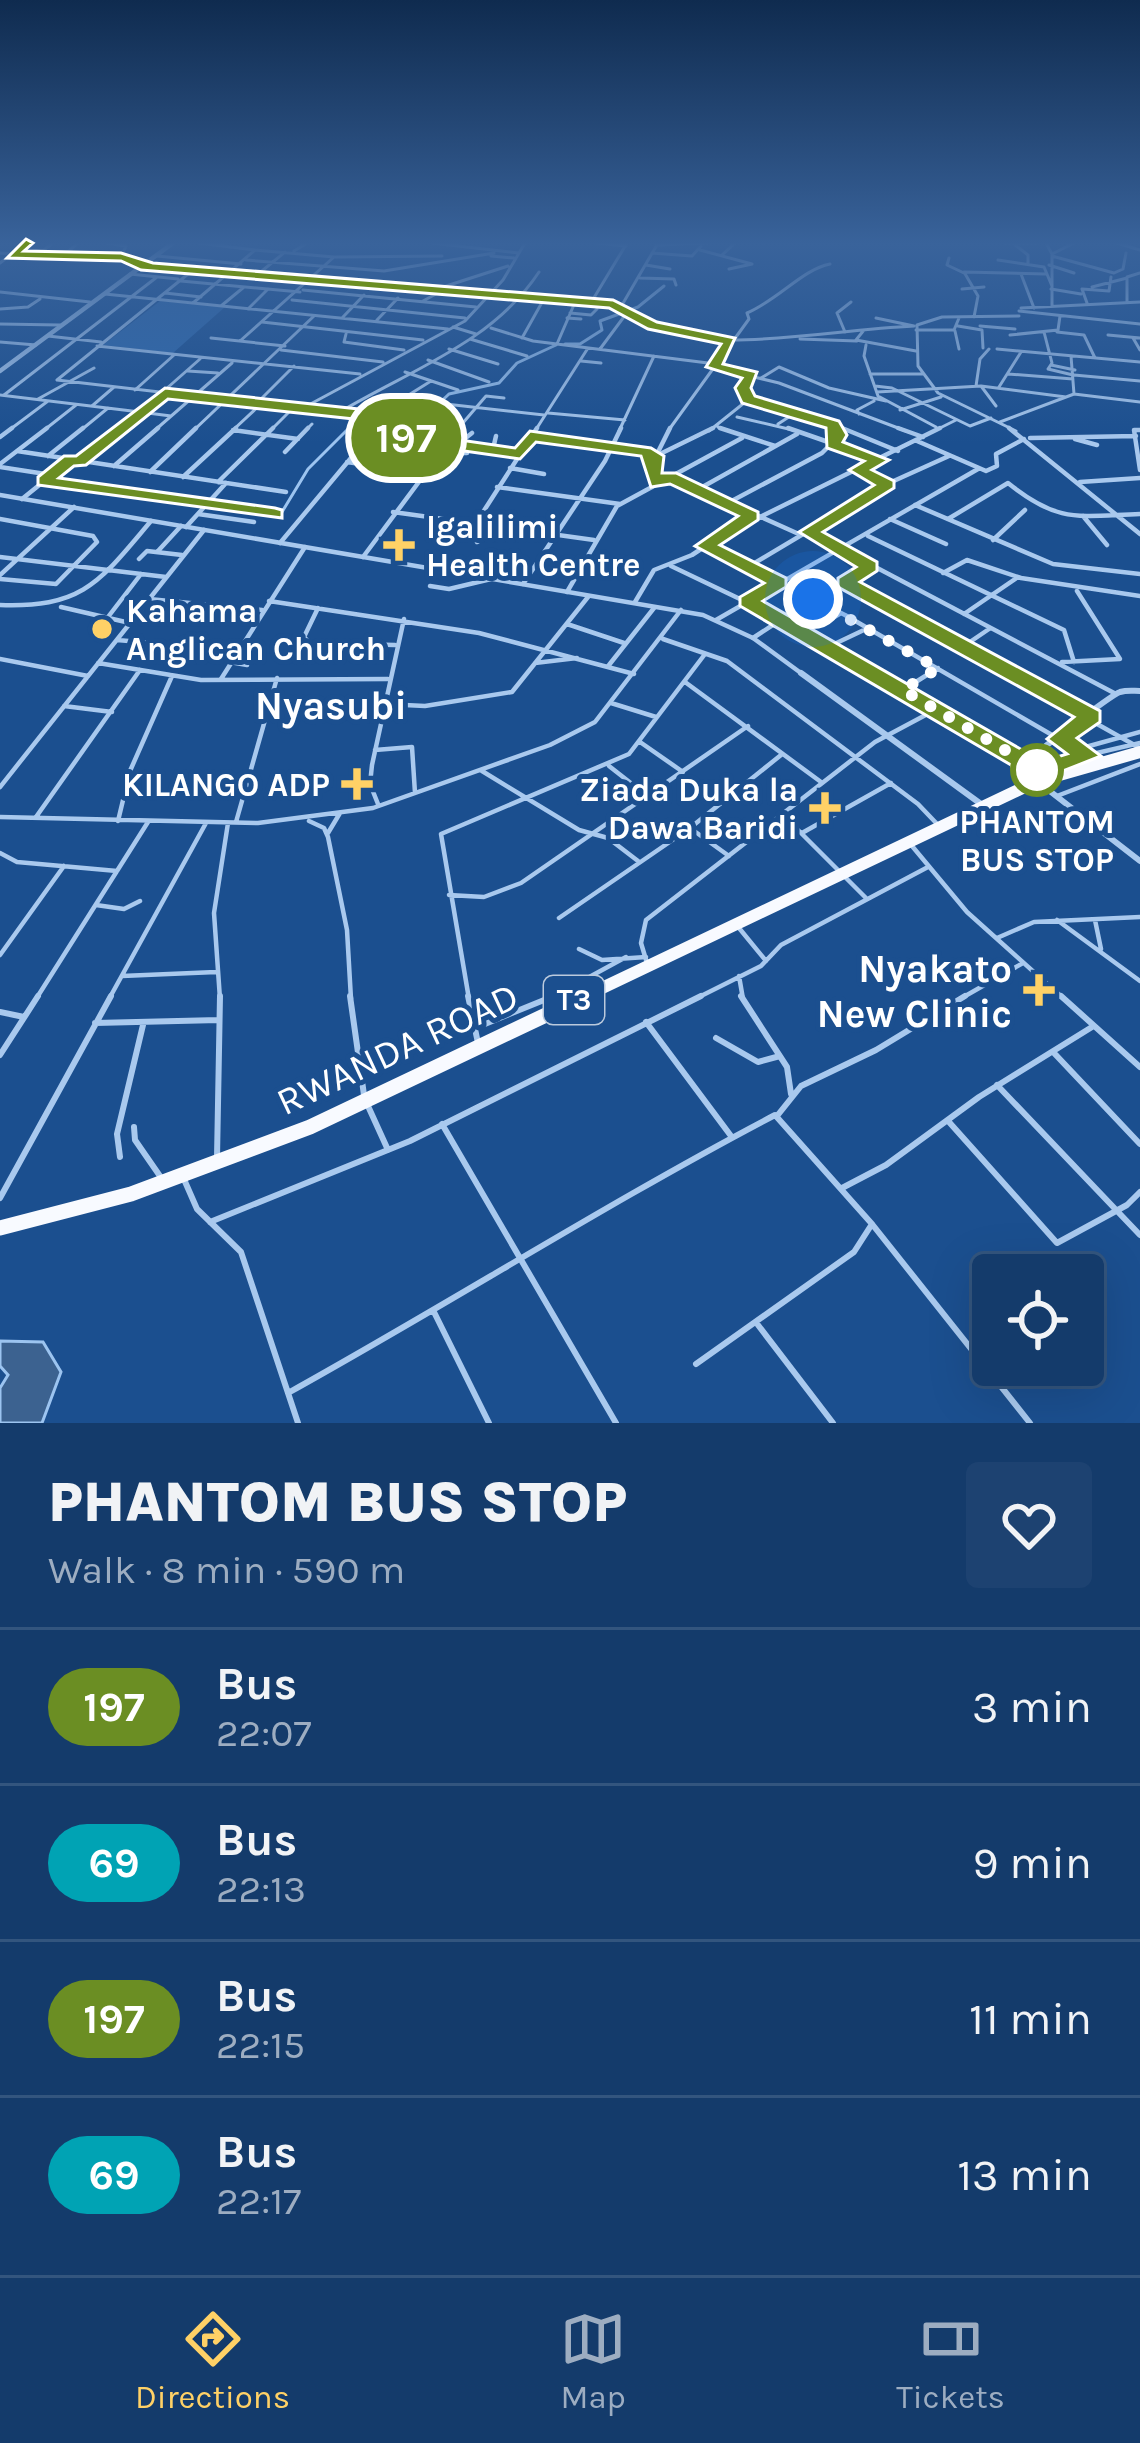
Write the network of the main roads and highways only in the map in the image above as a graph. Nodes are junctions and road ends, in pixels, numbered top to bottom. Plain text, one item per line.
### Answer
1 (1138, 747) edge
2 (0, 1228) edge

1 - 2 highway, RWANDA ROAD / T3

